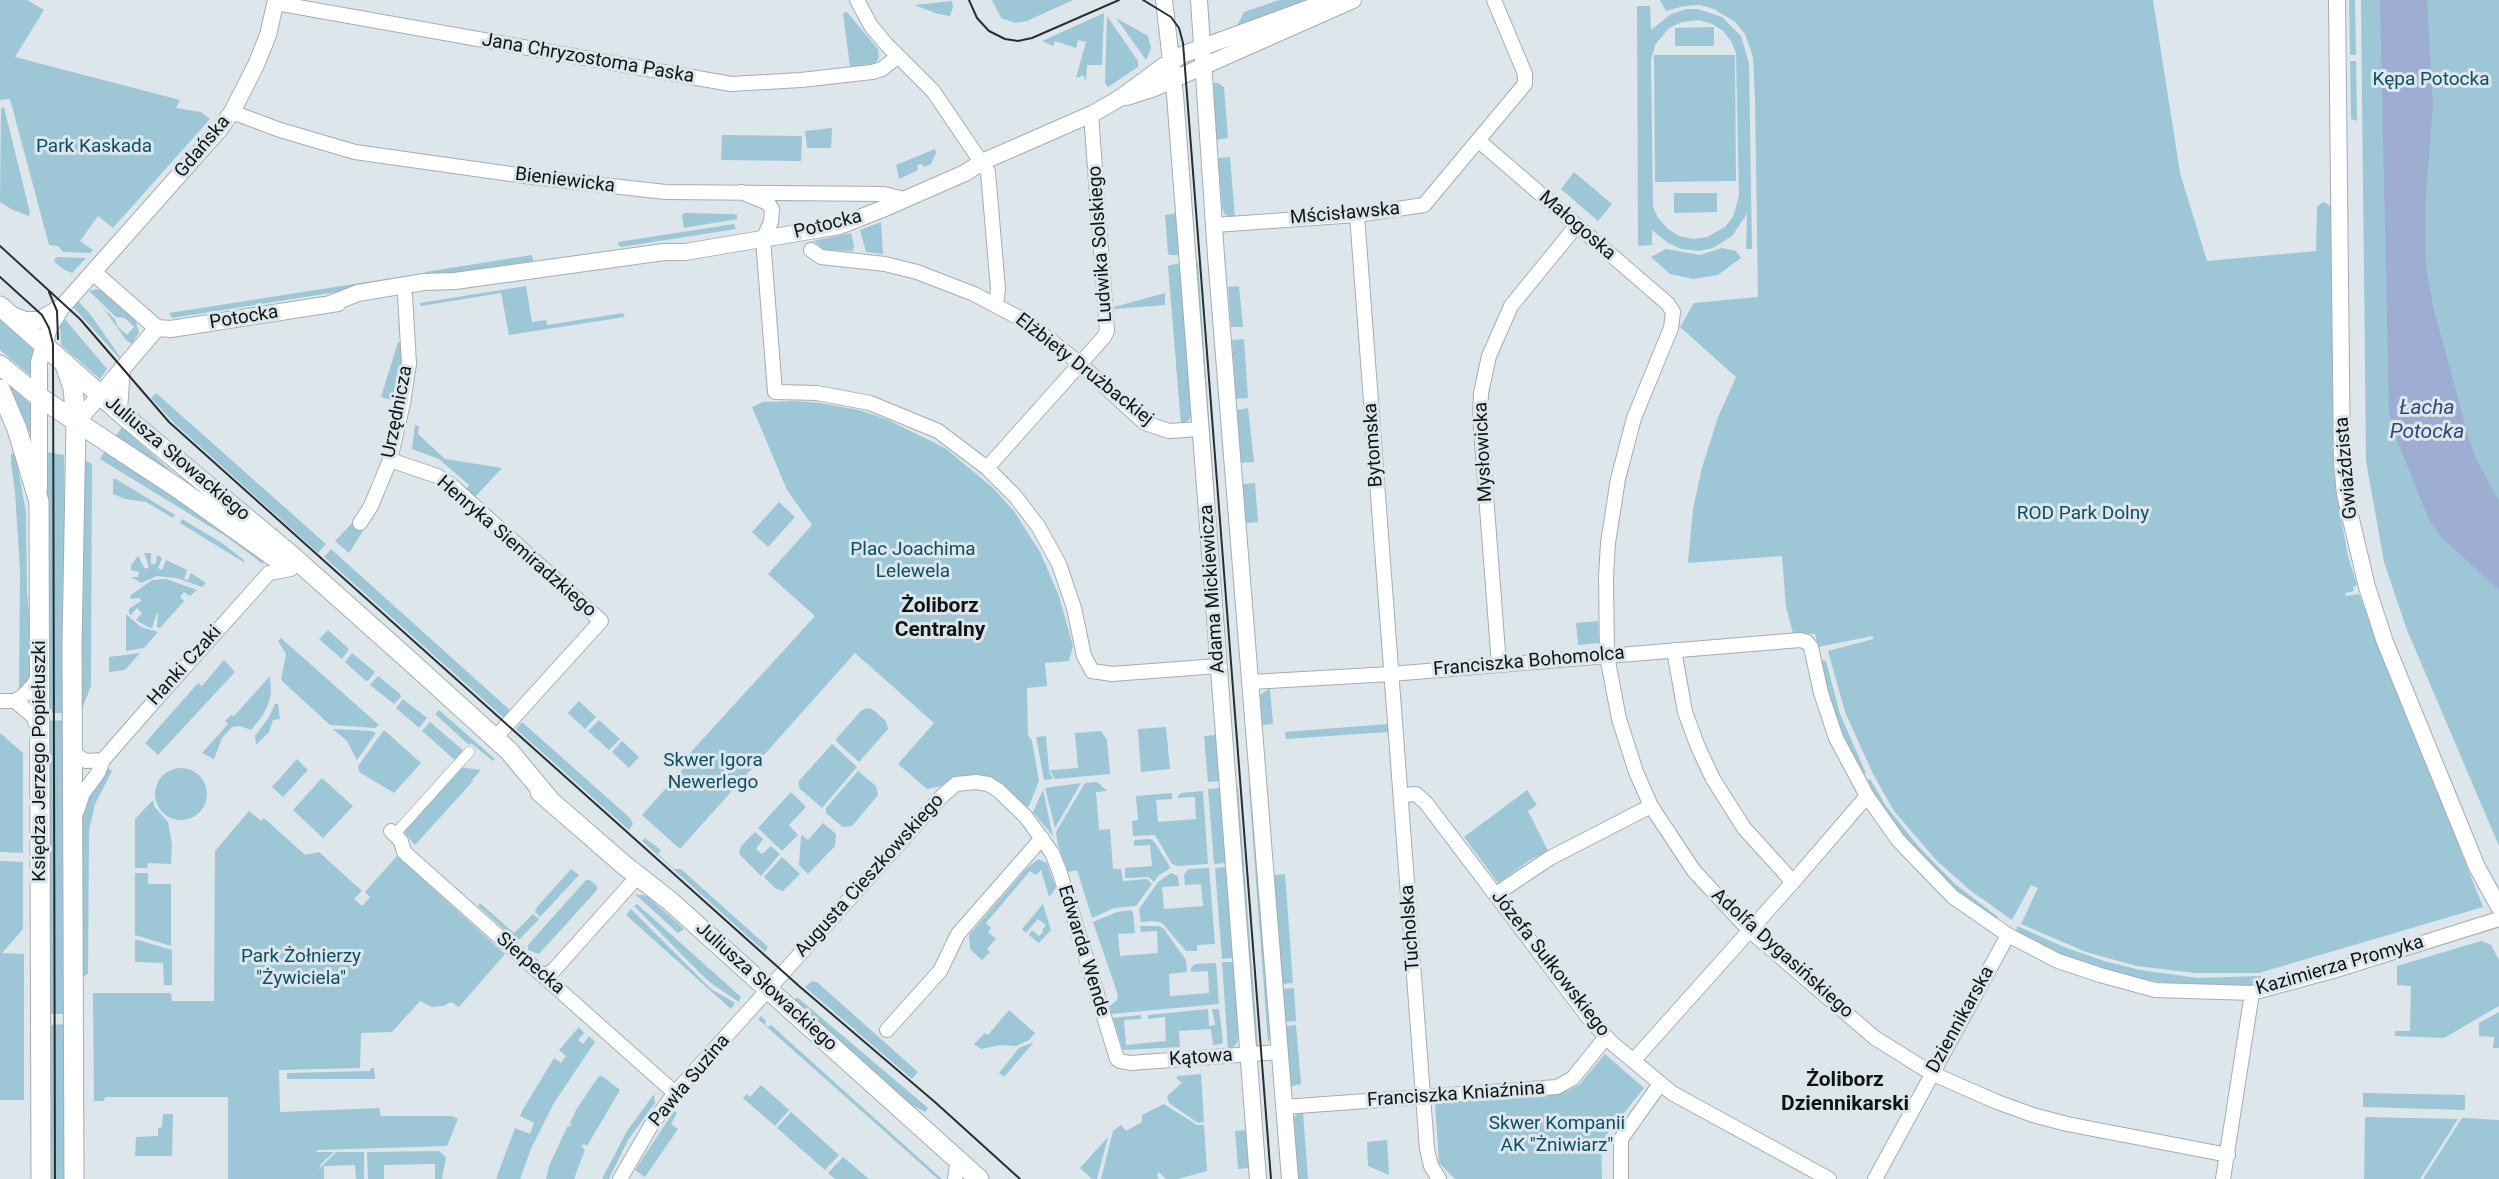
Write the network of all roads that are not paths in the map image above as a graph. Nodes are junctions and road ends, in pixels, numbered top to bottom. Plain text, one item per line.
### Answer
1 (857, 0) edge
2 (1164, 0) edge
3 (1199, 0) edge
4 (1331, 0) edge
5 (1353, 0) edge
6 (1494, 0) edge
7 (2337, 0) edge
8 (276, 1) edge
9 (1202, 46) junction
10 (897, 57) junction
11 (1171, 61) junction
12 (1203, 66) junction
13 (1173, 79) junction
14 (1120, 98) junction
15 (232, 112) junction
16 (1091, 114) junction
17 (1479, 141) junction
18 (982, 162) junction
19 (741, 192) junction
20 (897, 197) junction
21 (1357, 215) junction
22 (1215, 225) junction
23 (1577, 225) junction
24 (766, 234) junction
25 (811, 250) dead end
26 (93, 272) junction
27 (528, 272) junction
28 (405, 295) junction
29 (330, 304) junction
30 (996, 304) junction
31 (60, 308) junction
32 (4, 309) edge
33 (1673, 312) joint
34 (157, 328) junction
35 (43, 344) junction
36 (64, 362) junction
37 (1079, 363) junction
38 (0, 365) edge
39 (122, 368) junction
40 (0, 389) edge
41 (99, 393) junction
42 (39, 397) junction
43 (119, 410) junction
44 (76, 423) junction
45 (1201, 429) junction
46 (390, 460) junction
47 (987, 468) junction
48 (39, 502) junction
49 (360, 523) dead end
50 (263, 549) junction
51 (291, 569) junction
52 (269, 573) junction
53 (1243, 587) junction
54 (1212, 589) junction
55 (355, 611) junction
56 (1807, 642) joint
57 (1674, 650) junction
58 (1607, 656) junction
59 (1499, 665) junction
60 (1219, 666) junction
61 (40, 673) junction
62 (1391, 674) junction
63 (1251, 682) junction
64 (0, 701) edge
65 (15, 701) junction
66 (459, 705) junction
67 (40, 735) junction
68 (495, 738) junction
69 (469, 752) dead end
70 (73, 753) junction
71 (103, 760) junction
72 (1258, 776) junction
73 (1227, 778) junction
74 (1402, 795) junction
75 (1867, 796) junction
76 (549, 799) junction
77 (1651, 806) junction
78 (73, 828) junction
79 (393, 832) joint
80 (1042, 838) junction
81 (638, 876) junction
82 (1793, 882) junction
83 (1496, 894) junction
84 (2499, 907) edge
85 (2499, 919) edge
86 (1750, 931) junction
87 (2008, 935) junction
88 (543, 976) junction
89 (769, 989) junction
90 (2252, 993) junction
91 (887, 1030) dead end
92 (1605, 1037) junction
93 (1279, 1052) junction
94 (1249, 1055) junction
95 (1633, 1061) junction
96 (1123, 1062) joint
97 (1931, 1073) junction
98 (1660, 1084) junction
99 (675, 1093) junction
100 (1424, 1097) junction
101 (1284, 1107) junction
102 (2228, 1155) junction
103 (958, 1159) junction
104 (41, 1179) edge
105 (74, 1179) edge
106 (620, 1179) edge
107 (955, 1179) edge
108 (979, 1179) edge
109 (1258, 1179) edge
110 (1290, 1179) edge
111 (1439, 1179) edge
112 (1621, 1179) edge
113 (1829, 1179) edge
114 (1875, 1179) edge
115 (2223, 1179) edge

1 - 10 street
2 - 11 street, Adama Mickiewicza
3 - 9 street, Adama Mickiewicza
4 - 9 street, Potocka
5 - 12 street, Potocka
6 - 17 street, Mścisławska
7 - 84 street, Gwiaździsta
8 - 10 street, Jana Chryzostoma Paska
8 - 15 street, Gdańska
9 - 11 street, Potocka
9 - 12 street, Adama Mickiewicza
10 - 18 street
11 - 13 street, Adama Mickiewicza
11 - 14 street, Potocka
12 - 13 street, Potocka
12 - 22 street, Adama Mickiewicza
13 - 14 street, Potocka
13 - 45 street, Adama Mickiewicza
14 - 16 street, Potocka
15 - 19 street, Bieniewicka
15 - 26 street, Gdańska
16 - 18 street, Potocka
16 - 37 street, Ludwika Solskiego
17 - 21 street, Mścisławska
17 - 23 street, Małogoska
18 - 20 street, Potocka
18 - 30 street
19 - 20 street, Bieniewicka
19 - 24 street
20 - 24 street, Potocka
21 - 22 street, Mścisławska
21 - 62 street, Bytomska
22 - 53 street, Adama Mickiewicza
23 - 33 street, Małogoska
23 - 59 street, Mysłowicka
24 - 27 street, Potocka
24 - 47 street
25 - 30 street, Elżbiety Drużbackiej
26 - 31 street, Gdańska
26 - 34 street
27 - 28 street, Potocka
27 - 29 street, Potocka
28 - 29 street, Potocka
28 - 46 street, Urzędnicza
29 - 34 street, Potocka
30 - 37 street, Elżbiety Drużbackiej
31 - 32 street
31 - 35 street, Gdańska
32 - 35 main road, Juliusza Słowackiego
33 - 58 street, Adolfa Dygasińskiego
34 - 39 street
35 - 36 main road, Juliusza Słowackiego
35 - 42 street, Księdza Jerzego Popiełuszki
36 - 41 main road, Juliusza Słowackiego
36 - 44 main road, Księdza Jerzego Popiełuszki
37 - 45 street, Elżbiety Drużbackiej
37 - 47 street, Ludwika Solskiego
38 - 42 main road, Juliusza Słowackiego
39 - 41 street
39 - 43 street
40 - 48 main road
41 - 43 main road, Juliusza Słowackiego
41 - 44 street
42 - 44 main road, Juliusza Słowackiego
42 - 48 street, Księdza Jerzego Popiełuszki
43 - 55 main road, Juliusza Słowackiego
44 - 50 main road, Juliusza Słowackiego
44 - 70 main road, Księdza Jerzego Popiełuszki
45 - 54 street, Adama Mickiewicza
46 - 49 street, Urzędnicza
46 - 68 street, Henryka Siemiradzkiego
47 - 60 street
48 - 61 main road, Księdza Jerzego Popiełuszki
50 - 51 main road, Juliusza Słowackiego
50 - 52 street
51 - 52 street
51 - 55 main road, Juliusza Słowackiego
52 - 71 street, Hanki Czaki
53 - 54 street
53 - 63 street, Adama Mickiewicza
54 - 60 street, Adama Mickiewicza
55 - 66 main road, Juliusza Słowackiego
56 - 57 street, Franciszka Bohomolca
56 - 75 street, Kazimierza Promyka
57 - 58 street, Franciszka Bohomolca
57 - 82 street
58 - 59 street, Franciszka Bohomolca
58 - 77 street, Adolfa Dygasińskiego
59 - 62 street, Franciszka Bohomolca
60 - 73 street, Adama Mickiewicza
61 - 65 street
61 - 67 main road, Księdza Jerzego Popiełuszki
62 - 63 street, Franciszka Bohomolca
62 - 74 street, Tucholska
63 - 72 street, Adama Mickiewicza
64 - 65 street
65 - 67 street
66 - 68 main road, Juliusza Słowackiego
66 - 76 main road, Juliusza Słowackiego
67 - 104 main road, Księdza Jerzego Popiełuszki
68 - 76 main road, Juliusza Słowackiego
69 - 79 street
70 - 71 street
70 - 78 main road, Księdza Jerzego Popiełuszki
71 - 78 street, Hanki Czaki
72 - 73 street
72 - 93 street, Adama Mickiewicza
73 - 94 street, Adama Mickiewicza
74 - 83 street, Józefa Sułkowskiego
74 - 100 street, Tucholska
75 - 82 street
75 - 87 street, Kazimierza Promyka
76 - 81 main road, Juliusza Słowackiego
77 - 83 street
77 - 86 street, Adolfa Dygasińskiego
78 - 105 main road, Księdza Jerzego Popiełuszki
79 - 88 street, Sierpecka
80 - 89 street, Augusta Cieszkowskiego
80 - 91 street
80 - 96 street, Edwarda Wende
81 - 88 street
81 - 89 main road, Juliusza Słowackiego
82 - 86 street
83 - 92 street, Józefa Sułkowskiego
85 - 90 street, Kazimierza Promyka
86 - 95 street
86 - 97 street, Adolfa Dygasińskiego
87 - 90 street, Kazimierza Promyka
87 - 97 street, Dziennikarska
88 - 99 street, Sierpecka
89 - 99 street, Pawła Suzina
89 - 103 main road, Juliusza Słowackiego
90 - 102 street
92 - 95 street, Józefa Sułkowskiego
92 - 100 street, Franciszka Kniaźnina
93 - 94 street, Kątowa
93 - 101 street, Adama Mickiewicza
94 - 96 street, Kątowa
94 - 109 street, Adama Mickiewicza
95 - 98 street, Józefa Sułkowskiego
97 - 102 street, Adolfa Dygasińskiego
97 - 114 street, Dziennikarska
98 - 112 street
98 - 113 street, Józefa Sułkowskiego
99 - 106 street, Pawła Suzina
100 - 101 street, Franciszka Kniaźnina
100 - 111 street, Tucholska
101 - 110 street, Adama Mickiewicza
102 - 115 street
103 - 107 street
103 - 108 main road, Juliusza Słowackiego

